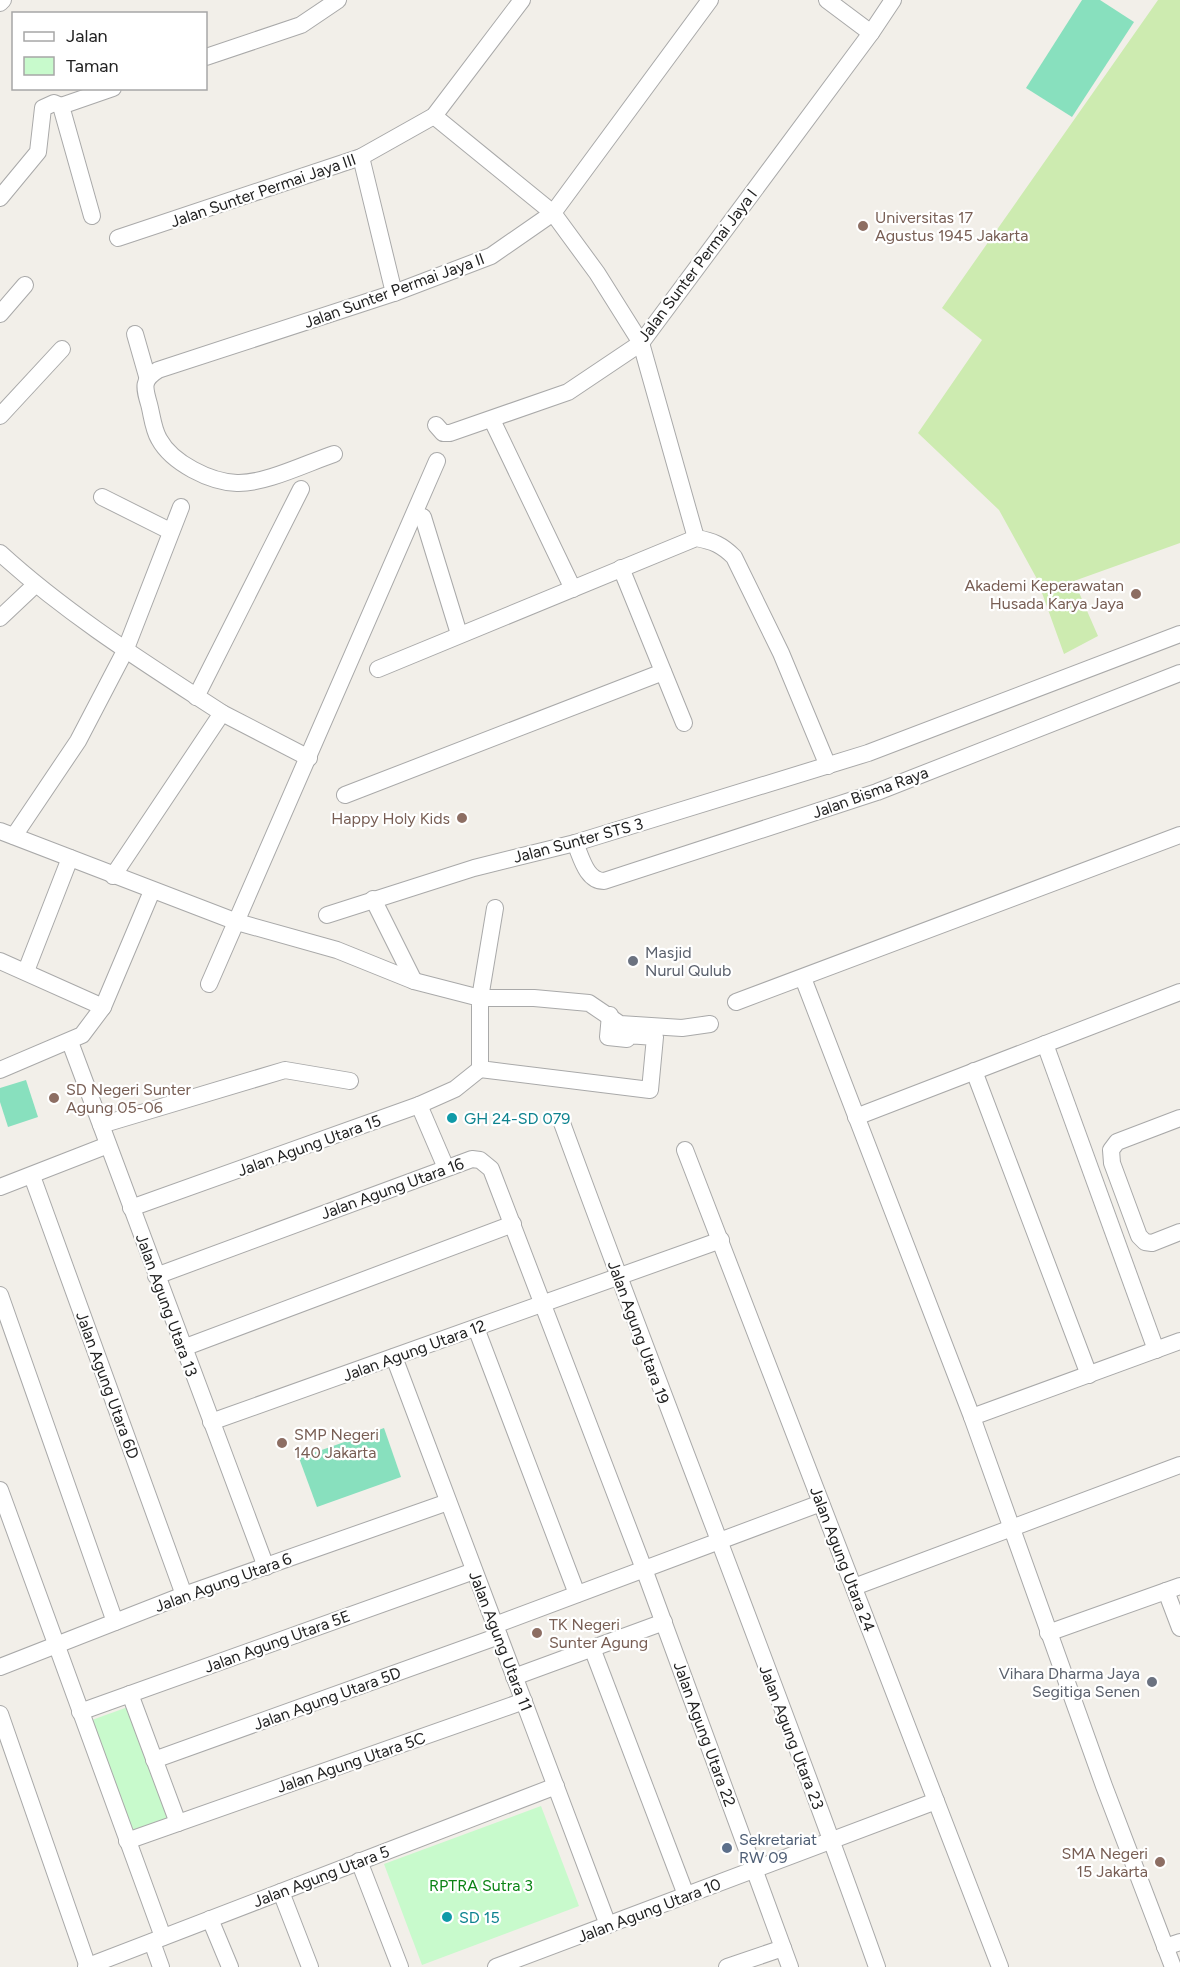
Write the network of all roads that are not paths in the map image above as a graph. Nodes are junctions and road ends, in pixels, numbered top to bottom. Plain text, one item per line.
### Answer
1 (338, 0) edge
2 (522, 0) edge
3 (710, 0) edge
4 (827, 0) edge
5 (893, 0) edge
6 (871, 33) junction
7 (207, 57) edge
8 (107, 90) edge
9 (61, 106) junction
10 (434, 116) junction
11 (361, 158) junction
12 (0, 198) edge
13 (553, 213) junction
14 (92, 216) dead end
15 (118, 238) dead end
16 (25, 285) dead end
17 (394, 293) junction
18 (0, 314) edge
19 (135, 334) dead end
20 (641, 343) junction
21 (62, 349) dead end
22 (147, 376) junction
23 (0, 416) edge
24 (492, 420) junction
25 (436, 425) dead end
26 (334, 454) dead end
27 (437, 461) dead end
28 (301, 489) dead end
29 (102, 497) dead end
30 (181, 507) dead end
31 (423, 517) dead end
32 (170, 531) junction
33 (696, 538) junction
34 (0, 553) edge
35 (621, 568) junction
36 (36, 585) junction
37 (573, 589) junction
38 (0, 618) edge
39 (459, 634) junction
40 (1180, 634) edge
41 (125, 651) junction
42 (378, 669) dead end
43 (663, 672) junction
44 (1180, 673) edge
45 (196, 697) junction
46 (222, 713) junction
47 (684, 723) dead end
48 (309, 758) junction
49 (828, 766) junction
50 (345, 795) dead end
51 (7, 834) edge
52 (1180, 835) edge
53 (575, 843) junction
54 (70, 858) junction
55 (113, 876) junction
56 (152, 891) junction
57 (373, 899) junction
58 (495, 908) dead end
59 (327, 915) dead end
60 (237, 922) junction
61 (0, 961) edge
62 (26, 971) junction
63 (803, 978) junction
64 (414, 981) junction
65 (209, 984) dead end
66 (1180, 992) edge
67 (480, 998) junction
68 (736, 1002) dead end
69 (103, 1006) junction
70 (610, 1015) junction
71 (710, 1024) dead end
72 (70, 1042) junction
73 (1045, 1044) junction
74 (480, 1069) junction
75 (0, 1070) edge
76 (974, 1071) junction
77 (350, 1082) dead end
78 (420, 1106) junction
79 (856, 1117) junction
80 (1180, 1118) edge
81 (562, 1123) dead end
82 (101, 1125) junction
83 (108, 1145) junction
84 (685, 1150) dead end
85 (446, 1168) junction
86 (32, 1176) junction
87 (0, 1187) edge
88 (131, 1209) junction
89 (513, 1224) junction
90 (1180, 1232) edge
91 (721, 1240) junction
92 (156, 1276) junction
93 (618, 1277) junction
94 (0, 1294) edge
95 (544, 1304) junction
96 (476, 1328) junction
97 (1180, 1341) edge
98 (183, 1348) junction
99 (1156, 1350) junction
100 (394, 1357) junction
101 (1089, 1375) junction
102 (972, 1417) junction
103 (211, 1422) junction
104 (1180, 1465) edge
105 (0, 1490) edge
106 (448, 1502) junction
107 (821, 1503) junction
108 (1012, 1527) junction
109 (717, 1541) junction
110 (266, 1567) junction
111 (644, 1569) junction
112 (474, 1571) junction
113 (854, 1587) junction
114 (1173, 1589) edge
115 (577, 1594) junction
116 (184, 1595) junction
117 (115, 1622) junction
118 (664, 1622) junction
119 (1180, 1628) edge
120 (497, 1631) junction
121 (1048, 1633) junction
122 (57, 1647) junction
123 (592, 1648) junction
124 (0, 1667) edge
125 (514, 1677) junction
126 (130, 1694) junction
127 (524, 1701) junction
128 (80, 1712) junction
129 (0, 1714) edge
130 (154, 1760) junction
131 (556, 1786) junction
132 (936, 1801) junction
133 (178, 1823) junction
134 (832, 1840) junction
135 (127, 1842) junction
136 (359, 1862) junction
137 (754, 1870) junction
138 (282, 1892) junction
139 (686, 1896) junction
140 (210, 1919) junction
141 (608, 1925) junction
142 (157, 1940) junction
143 (1173, 1945) edge
144 (783, 1948) junction
145 (87, 1967) edge
146 (161, 1967) edge
147 (230, 1967) edge
148 (310, 1967) edge
149 (400, 1967) edge
150 (496, 1967) edge
151 (727, 1967) edge
152 (790, 1967) edge
153 (877, 1967) edge
154 (1000, 1967) edge
155 (1173, 1967) edge

1 - 7 street
2 - 10 street, Jalan Sunter Permai Jaya III
3 - 13 street, Jalan Sunter Permai Jaya II
4 - 6 street
5 - 6 street, Jalan Sunter Permai Jaya I
6 - 20 street, Jalan Sunter Permai Jaya I
8 - 9 street
9 - 12 street
9 - 14 street
10 - 11 street, Jalan Sunter Permai Jaya III
10 - 13 street
11 - 15 street, Jalan Sunter Permai Jaya III
11 - 17 street
13 - 17 street, Jalan Sunter Permai Jaya II
13 - 20 street
16 - 18 street
17 - 22 street, Jalan Sunter Permai Jaya II
19 - 22 street
20 - 24 street, Jalan Sunter Permai Jaya I
20 - 33 street
21 - 23 street
22 - 26 street
24 - 25 street, Jalan Sunter Permai Jaya I
24 - 37 street
27 - 48 street
28 - 45 street
29 - 32 street
30 - 32 street
31 - 39 street
32 - 41 street
33 - 35 street
33 - 49 street
34 - 36 street
35 - 37 street
35 - 43 street
36 - 38 street
36 - 41 street
37 - 39 street
39 - 42 street
40 - 49 street, Jalan Sunter STS 3
41 - 45 street
41 - 51 street
43 - 47 street
43 - 50 street
44 - 53 street, Jalan Bisma Raya
45 - 46 street
46 - 48 street
46 - 55 street
48 - 60 street
49 - 53 street, Jalan Sunter STS 3
51 - 54 street
52 - 63 street
53 - 57 street, Jalan Sunter STS 3
54 - 55 street
54 - 62 street
55 - 56 street
56 - 60 street
56 - 69 street
57 - 59 street, Jalan Sunter STS 3
57 - 64 street
58 - 67 street
60 - 64 street
60 - 65 street
61 - 62 street
62 - 69 street
63 - 68 street
63 - 79 street
64 - 67 street
66 - 73 street
67 - 70 street
67 - 74 street
69 - 72 street
70 - 71 street
70 - 74 street
72 - 75 street
72 - 82 street, Jalan Agung Utara 13
73 - 76 street
73 - 99 street
74 - 78 street, Jalan Agung Utara 15
76 - 79 street
76 - 101 street
77 - 82 street
78 - 85 street
78 - 88 street, Jalan Agung Utara 15
79 - 102 street
80 - 90 street
81 - 93 street, Jalan Agung Utara 19
82 - 83 street, Jalan Agung Utara 13
83 - 86 street
83 - 88 street, Jalan Agung Utara 13
84 - 91 street, Jalan Agung Utara 24
85 - 89 street, Jalan Agung Utara 16
85 - 92 street, Jalan Agung Utara 16
86 - 87 street
86 - 116 street, Jalan Agung Utara 6D
88 - 92 street, Jalan Agung Utara 13
89 - 95 street, Jalan Agung Utara 16
89 - 98 street
91 - 93 street, Jalan Agung Utara 12
91 - 107 street, Jalan Agung Utara 24
92 - 98 street, Jalan Agung Utara 13
93 - 95 street, Jalan Agung Utara 12
93 - 109 street, Jalan Agung Utara 19
94 - 117 street
95 - 96 street, Jalan Agung Utara 12
95 - 111 street, Jalan Agung Utara 16
96 - 100 street, Jalan Agung Utara 12
96 - 115 street
97 - 99 street
98 - 103 street, Jalan Agung Utara 13
99 - 101 street
100 - 103 street, Jalan Agung Utara 12
100 - 106 street, Jalan Agung Utara 11
101 - 102 street
102 - 108 street
103 - 110 street, Jalan Agung Utara 13
104 - 108 street
105 - 122 street
106 - 110 street, Jalan Agung Utara 6
106 - 112 street, Jalan Agung Utara 11
107 - 109 street, Jalan Agung Utara 5D
107 - 113 street, Jalan Agung Utara 24
108 - 113 street
108 - 121 street
109 - 111 street, Jalan Agung Utara 5D
109 - 134 street, Jalan Agung Utara 23
110 - 116 street, Jalan Agung Utara 6
111 - 115 street, Jalan Agung Utara 5D
111 - 118 street, Jalan Agung Utara 22
112 - 120 street, Jalan Agung Utara 11
112 - 126 street, Jalan Agung Utara 5E
113 - 132 street, Jalan Agung Utara 24
114 - 119 street
114 - 121 street
115 - 120 street, Jalan Agung Utara 5D
116 - 117 street, Jalan Agung Utara 6
117 - 122 street, Jalan Agung Utara 6
118 - 123 street
118 - 137 street, Jalan Agung Utara 22
120 - 125 street, Jalan Agung Utara 11
120 - 130 street, Jalan Agung Utara 5D
121 - 143 street
122 - 124 street, Jalan Agung Utara 6
122 - 128 street
123 - 125 street
123 - 139 street
125 - 127 street, Jalan Agung Utara 11
126 - 128 street, Jalan Agung Utara 5E
126 - 130 street
127 - 131 street, Jalan Agung Utara 11
127 - 133 street, Jalan Agung Utara 5C
128 - 135 street
129 - 145 street
130 - 133 street
131 - 136 street, Jalan Agung Utara 5
131 - 141 street, Jalan Agung Utara 11
132 - 134 street, Jalan Agung Utara 10
132 - 154 street, Jalan Agung Utara 24
133 - 135 street, Jalan Agung Utara 5C
134 - 137 street, Jalan Agung Utara 10
134 - 153 street, Jalan Agung Utara 23
135 - 142 street
136 - 138 street, Jalan Agung Utara 5
136 - 149 street
137 - 139 street, Jalan Agung Utara 10
137 - 144 street, Jalan Agung Utara 22
138 - 140 street, Jalan Agung Utara 5
138 - 148 street
139 - 141 street, Jalan Agung Utara 10
140 - 142 street, Jalan Agung Utara 5
140 - 147 street
141 - 150 street, Jalan Agung Utara 10
142 - 145 street, Jalan Agung Utara 5
142 - 146 street
143 - 155 street
144 - 151 street
144 - 152 street, Jalan Agung Utara 22

